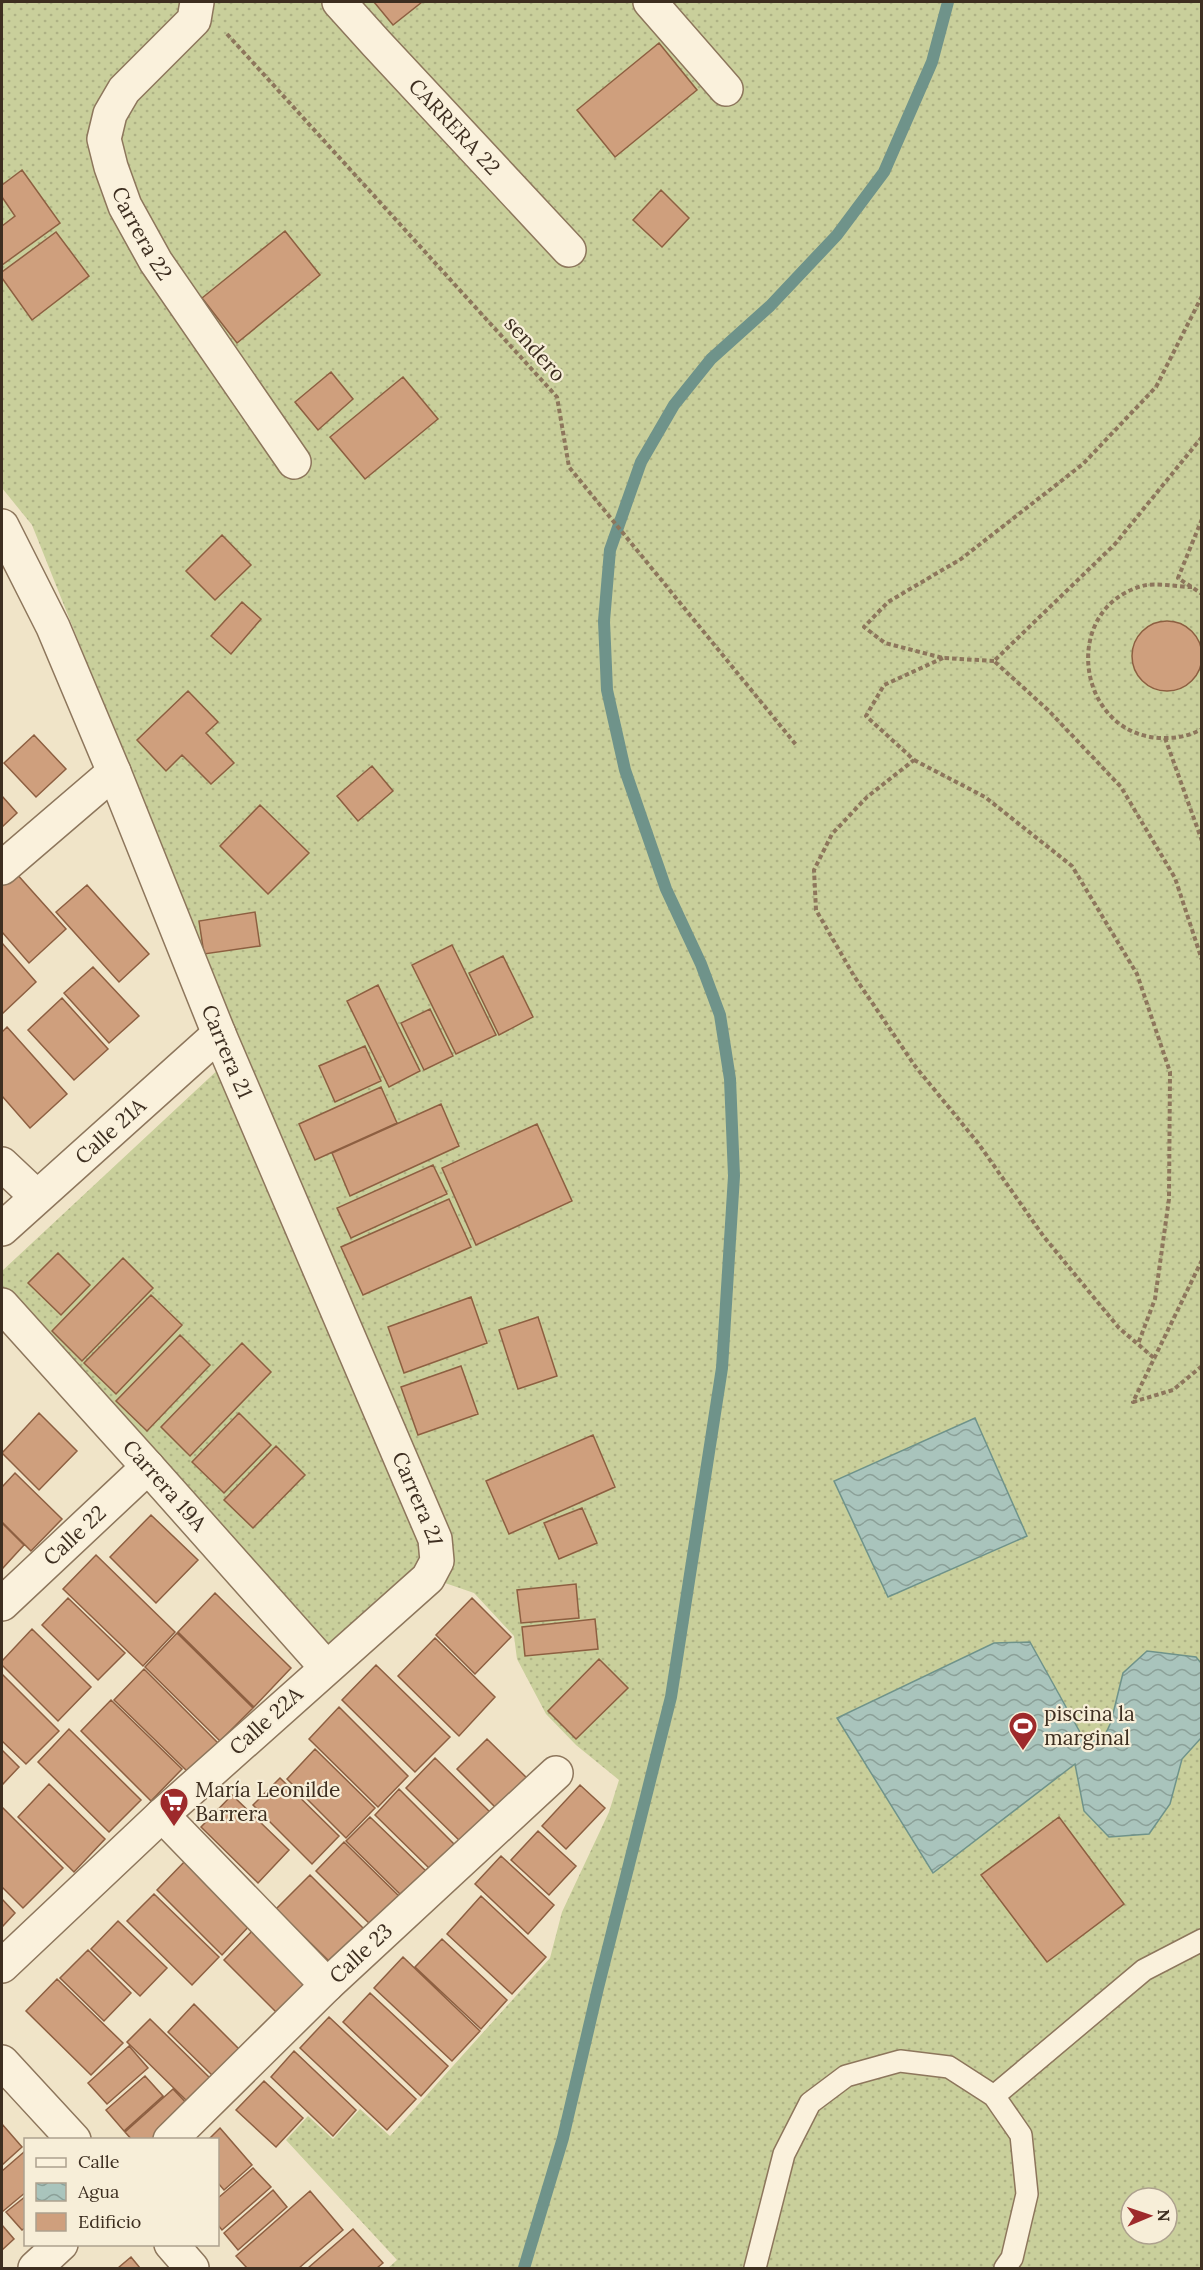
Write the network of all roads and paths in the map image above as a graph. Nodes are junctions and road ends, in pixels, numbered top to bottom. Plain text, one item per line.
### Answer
1 (198, 2) edge
2 (339, 2) edge
3 (650, 2) edge
4 (726, 89) dead end
5 (569, 250) dead end
6 (1202, 296) edge
7 (1202, 437) edge
8 (294, 462) dead end
9 (1202, 519) edge
10 (4, 536) edge
11 (1192, 587) junction
12 (1202, 594) edge
13 (943, 658) junction
14 (994, 661) junction
15 (1202, 729) edge
16 (1165, 738) junction
17 (797, 746) dead end
18 (914, 760) junction
19 (114, 772) junction
20 (1202, 841) edge
21 (2, 868) edge
22 (1202, 960) edge
23 (219, 1034) junction
24 (2, 1164) edge
25 (36, 1196) junction
26 (2, 1229) edge
27 (1202, 1260) edge
28 (2, 1305) edge
29 (1138, 1344) junction
30 (1154, 1358) junction
31 (1202, 1366) edge
32 (148, 1467) junction
33 (428, 1578) joint
34 (2, 1604) edge
35 (326, 1667) junction
36 (555, 1773) dead end
37 (162, 1815) junction
38 (1202, 1940) edge
39 (2, 1966) edge
40 (327, 1985) junction
41 (2, 2062) edge
42 (994, 2096) junction
43 (74, 2138) edge
44 (171, 2138) edge
45 (59, 2246) edge
46 (173, 2246) edge
47 (1012, 2265) edge
48 (35, 2268) edge
49 (192, 2268) edge
50 (756, 2268) edge

1 - 8 street, Carrera 22
1 - 17 path, sendero
2 - 5 street, CARRERA 22
3 - 4 street
6 - 13 path
7 - 14 path
9 - 11 path
10 - 19 street, Carrera 21
11 - 12 path
11 - 16 path
13 - 14 path
13 - 18 path
14 - 22 path
15 - 16 path
16 - 20 path
18 - 29 path
18 - 29 path
19 - 21 street
19 - 23 street, Carrera 21
23 - 25 street, Calle 21A
23 - 33 street, Carrera 21
24 - 25 street
25 - 26 street, Calle 21A
27 - 30 path
28 - 32 street, Carrera 19A
29 - 30 path
30 - 31 path
32 - 34 street, Calle 22
32 - 35 street, Carrera 19A
33 - 35 street, Calle 22A
35 - 37 street, Calle 22A
36 - 40 street, Calle 23
37 - 39 street, Calle 22A
37 - 40 street
38 - 42 lane
40 - 44 street, Calle 23
41 - 43 street
42 - 47 lane
42 - 50 lane
45 - 48 street
46 - 49 street

